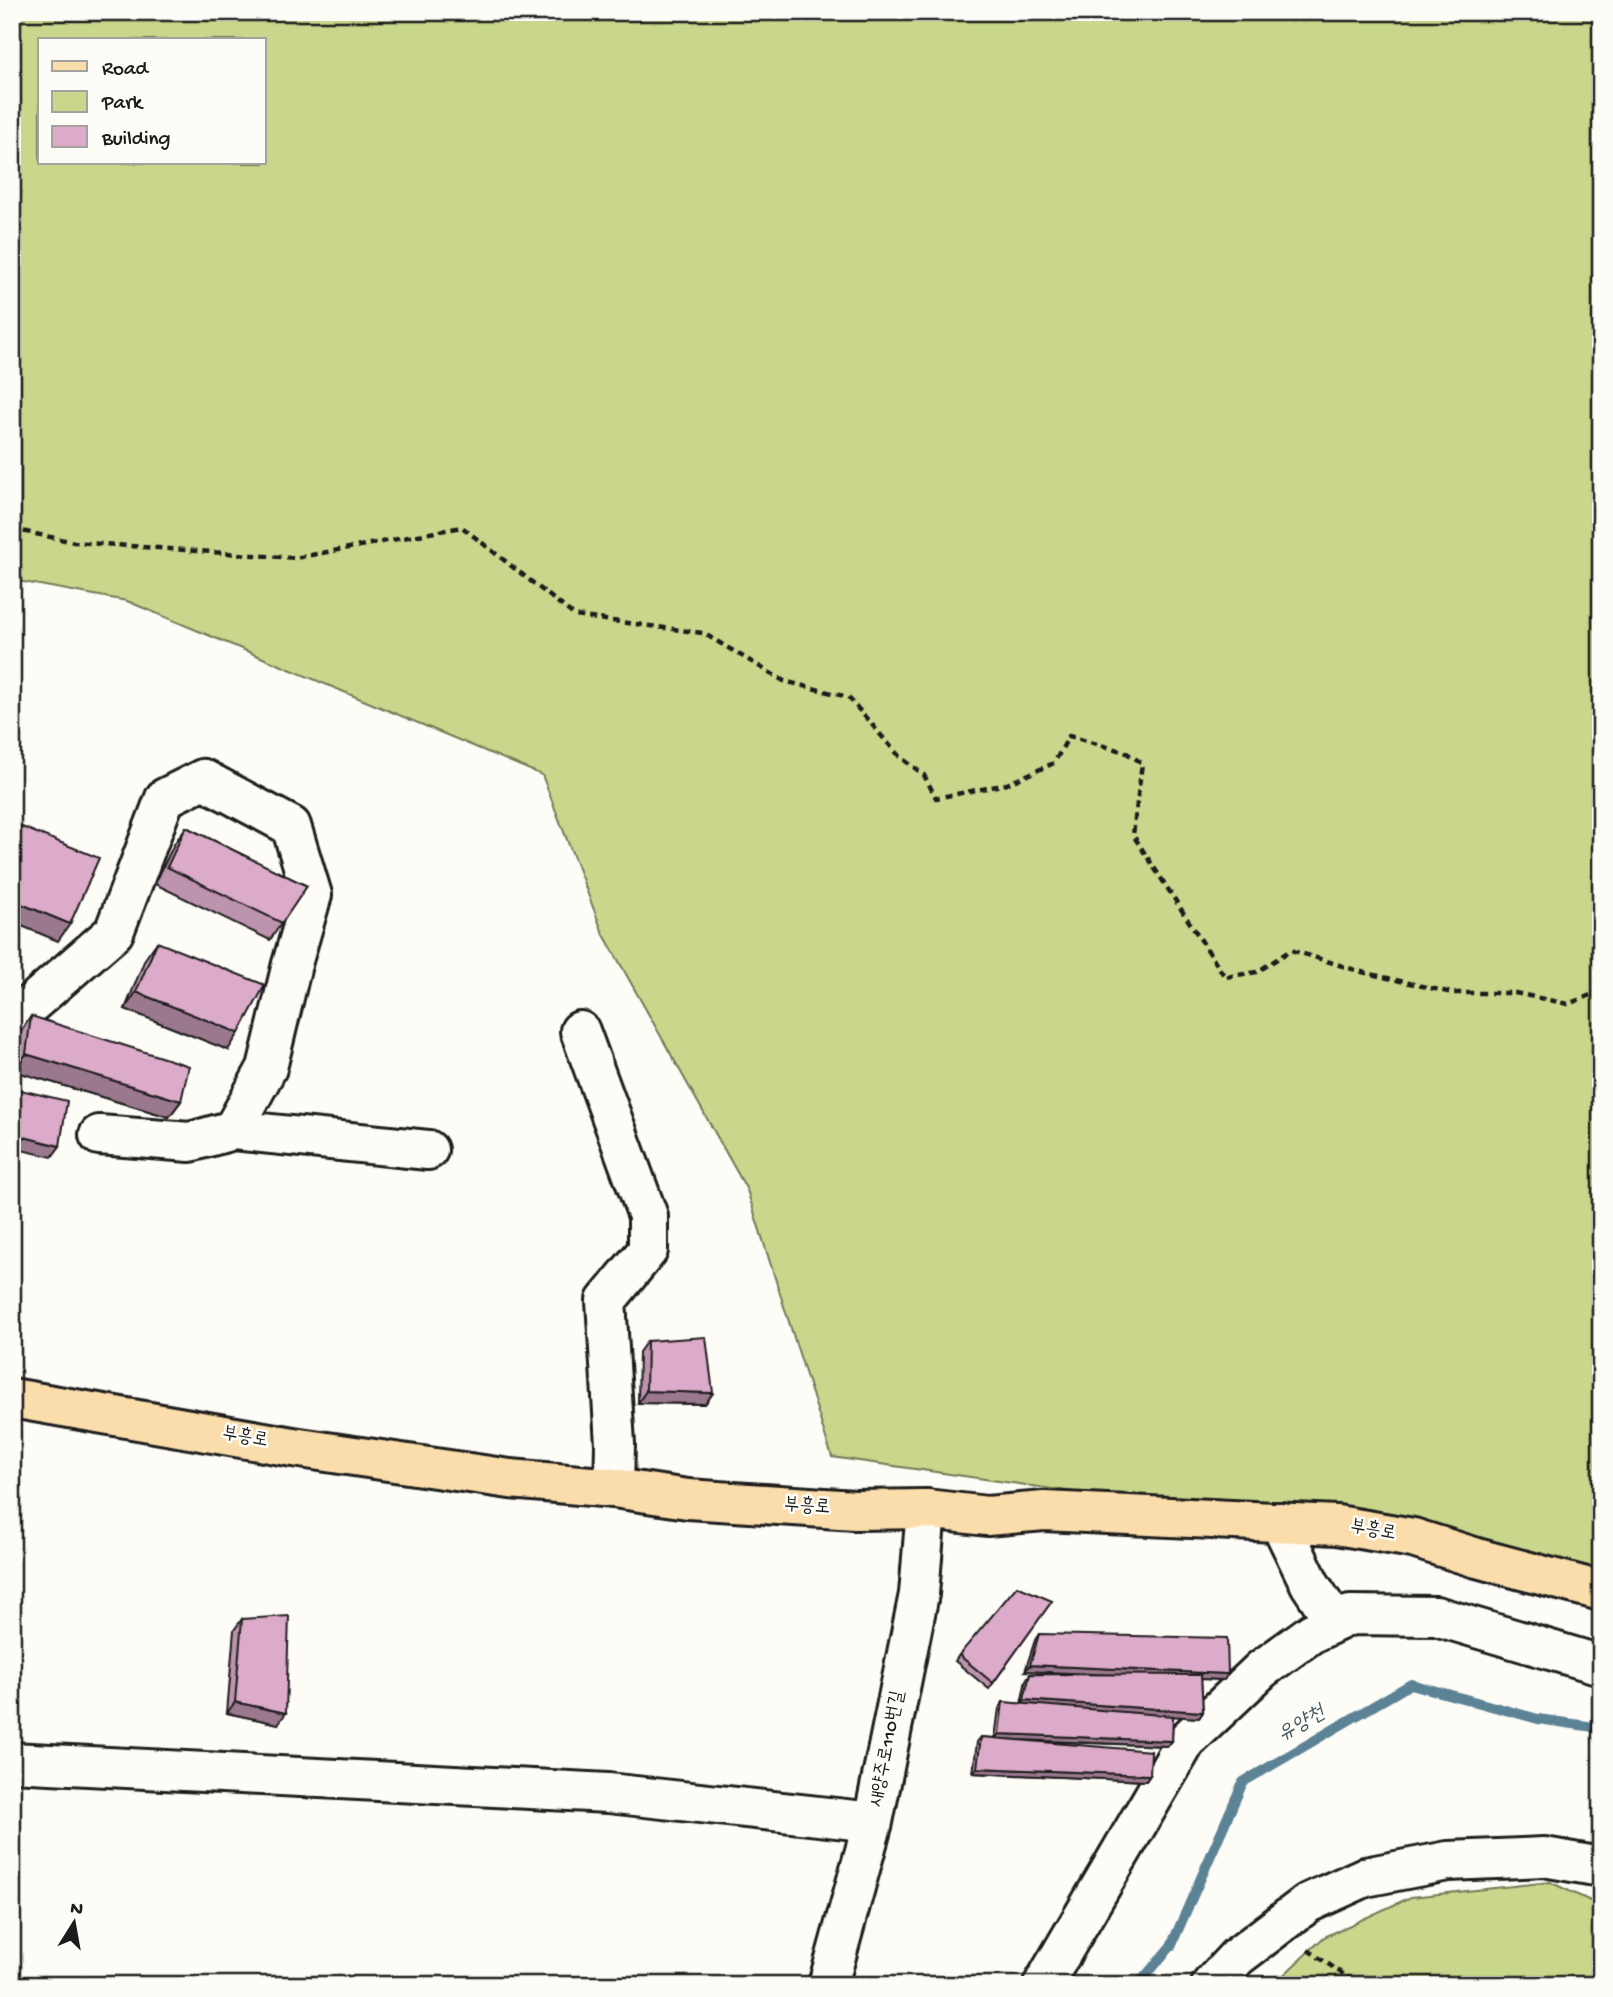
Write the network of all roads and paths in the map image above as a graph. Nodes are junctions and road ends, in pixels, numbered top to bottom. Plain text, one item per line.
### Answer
1 (12, 529) edge
2 (1601, 991) edge
3 (12, 1014) edge
4 (580, 1031) dead end
5 (233, 1130) junction
6 (99, 1135) dead end
7 (428, 1150) dead end
8 (12, 1398) edge
9 (614, 1488) junction
10 (926, 1509) junction
11 (1280, 1522) junction
12 (1601, 1591) edge
13 (1335, 1622) junction
14 (1601, 1665) edge
15 (12, 1762) edge
16 (873, 1822) junction
17 (1601, 1867) edge
18 (1305, 1947) dead end
19 (828, 1985) edge
20 (1042, 1985) edge
21 (1211, 1985) edge
22 (1359, 1985) edge

1 - 2 path
3 - 5 street
4 - 9 street
5 - 6 street
5 - 7 street
8 - 9 main road, 부흥로
9 - 10 main road, 부흥로
10 - 11 main road, 부흥로
10 - 16 street, 새양주로110번길
11 - 12 main road, 부흥로
11 - 13 street
13 - 14 street
13 - 20 street
15 - 16 street
16 - 19 street, 새양주로110번길
17 - 21 street
18 - 22 path

